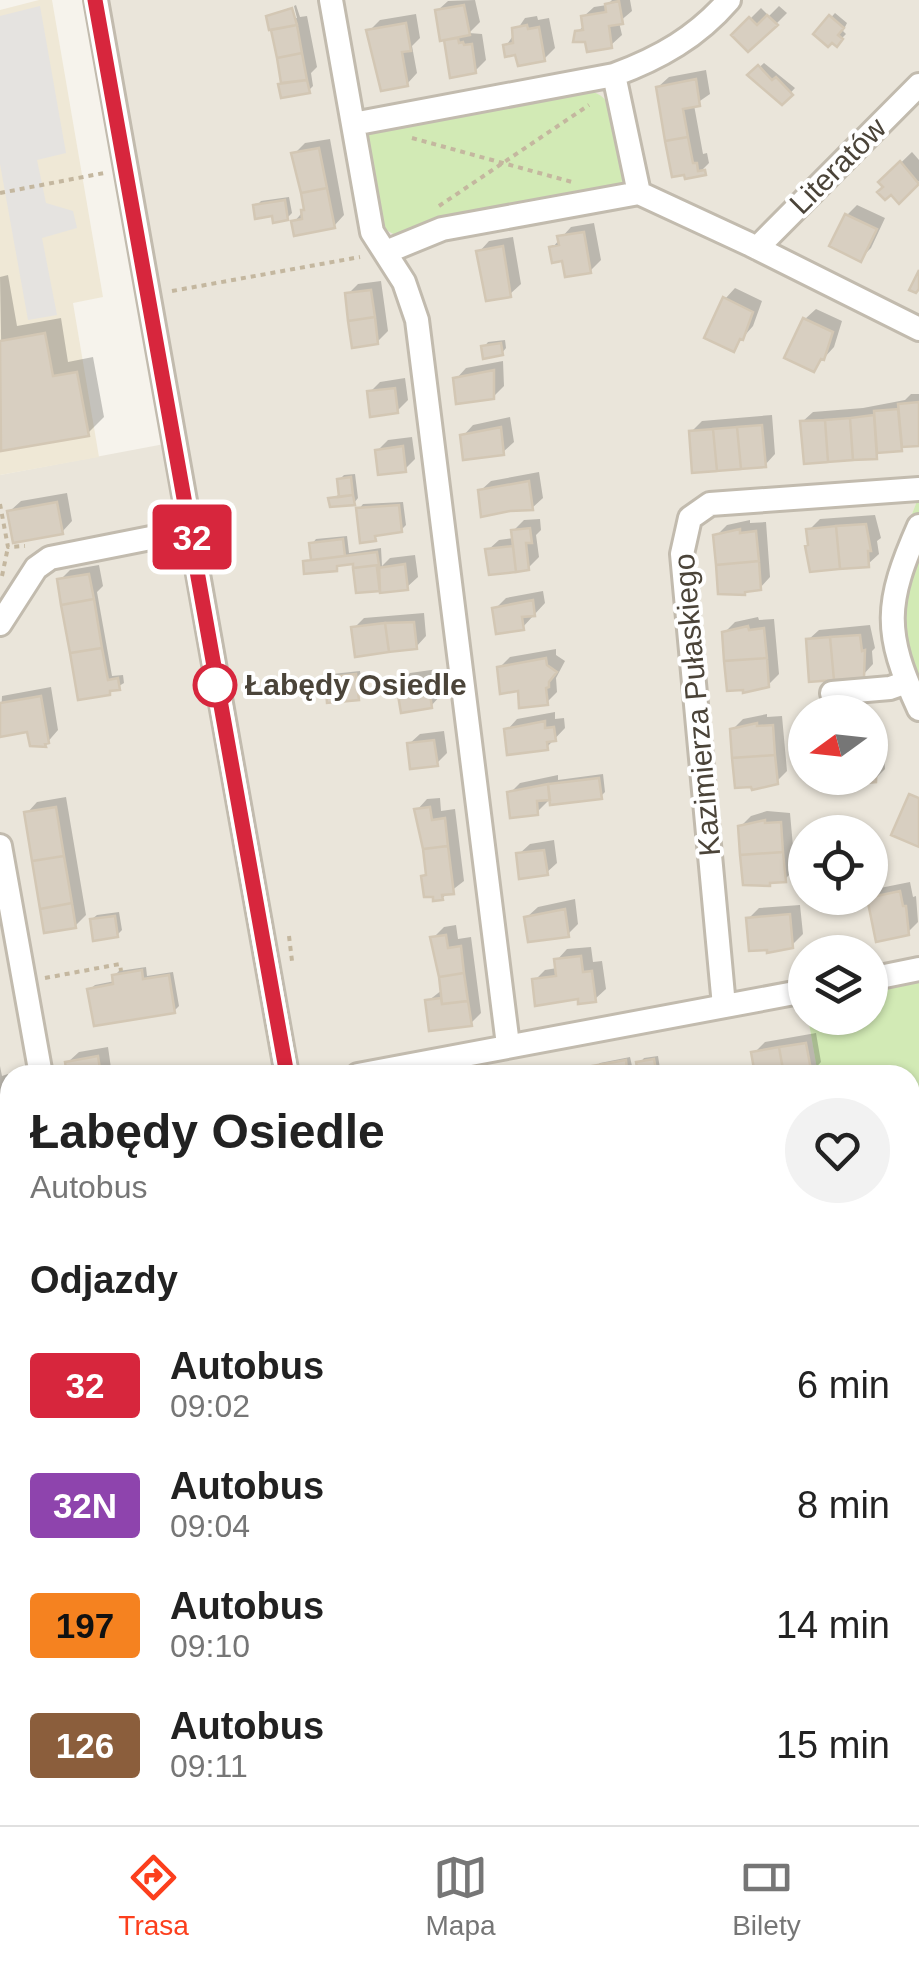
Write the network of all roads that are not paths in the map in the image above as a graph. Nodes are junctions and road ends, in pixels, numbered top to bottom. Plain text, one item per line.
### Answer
1 (96, 0) edge
2 (331, 0) edge
3 (729, 0) edge
4 (614, 76) junction
5 (919, 85) edge
6 (353, 124) junction
7 (640, 194) junction
8 (757, 248) junction
9 (386, 252) junction
10 (919, 330) edge
11 (919, 489) edge
12 (919, 526) edge
13 (191, 530) junction
14 (0, 624) edge
15 (907, 682) junction
16 (832, 693) dead end
17 (919, 709) edge
18 (0, 846) edge
19 (919, 969) edge
20 (888, 975) edge
21 (788, 994) edge
22 (724, 1006) junction
23 (508, 1045) junction
24 (39, 1065) edge
25 (296, 1065) edge
26 (382, 1065) edge

1 - 13 street
2 - 6 street
3 - 4 street
4 - 6 street
4 - 7 street
5 - 8 street, Literatów
6 - 9 street
7 - 8 street
7 - 9 street
8 - 10 street
9 - 23 street
11 - 22 street, Kazimierza Pułaskiego
12 - 15 street
13 - 14 street
13 - 25 street
15 - 16 street
15 - 17 street
18 - 24 street
19 - 20 street
21 - 22 street
22 - 23 street
23 - 26 street

